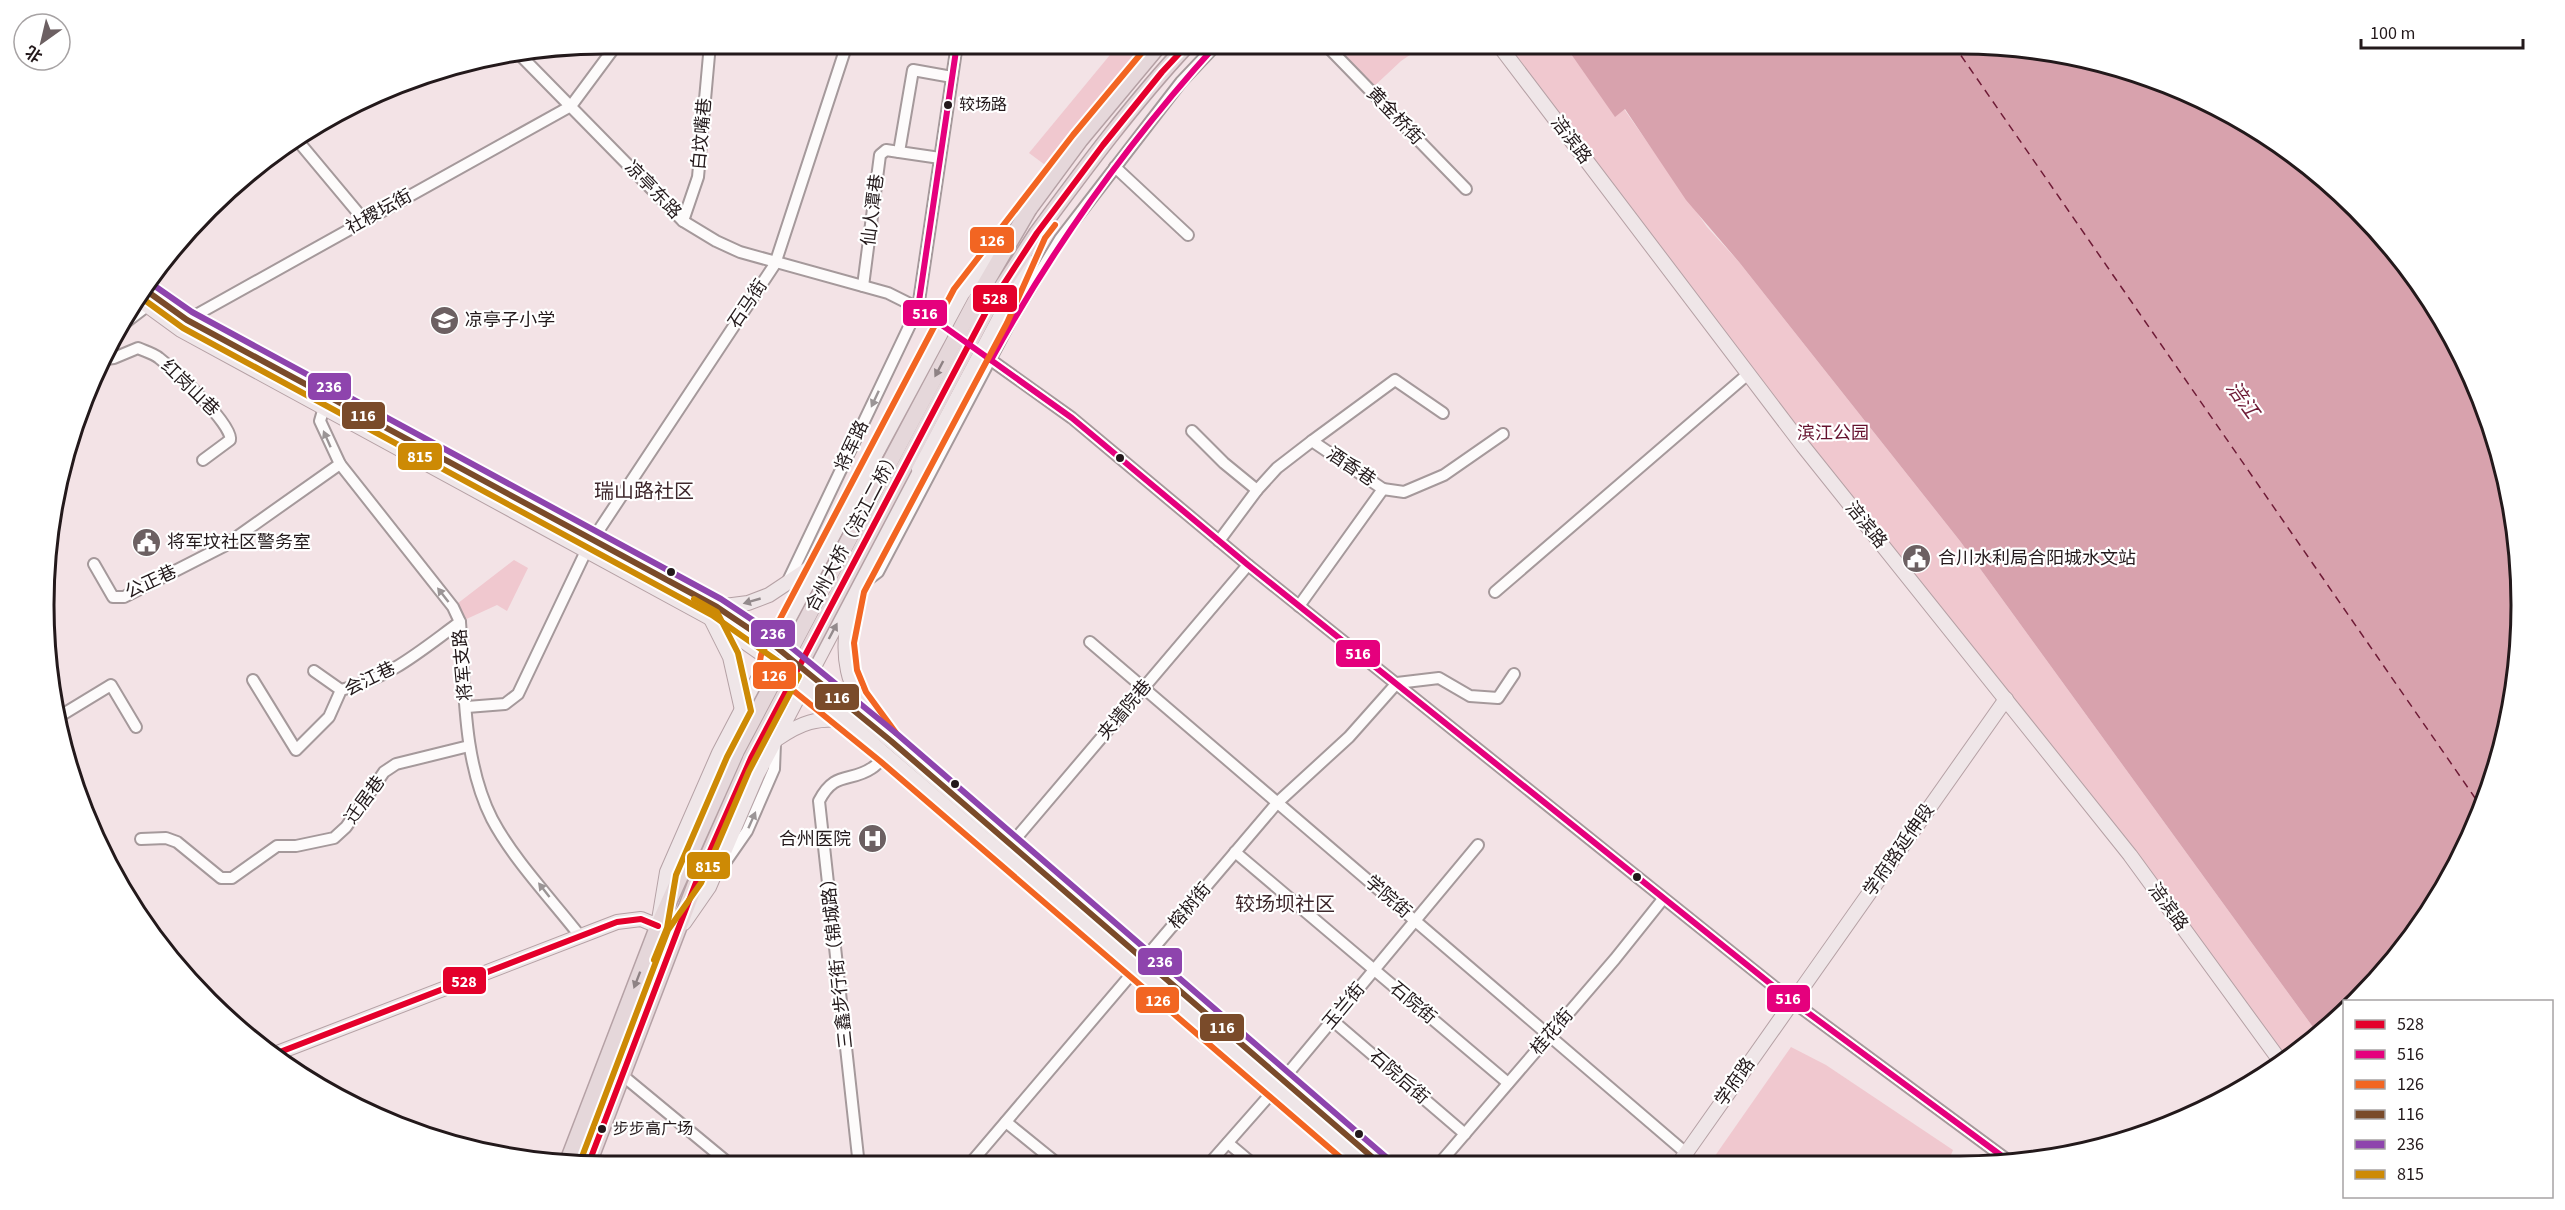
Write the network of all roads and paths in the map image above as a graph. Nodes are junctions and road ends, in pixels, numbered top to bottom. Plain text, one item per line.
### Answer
1 (610, 54) edge
2 (709, 54) edge
3 (844, 54) edge
4 (955, 54) edge
5 (1152, 54) edge
6 (1179, 54) edge
7 (1208, 54) edge
8 (1335, 54) edge
9 (1506, 54) edge
10 (529, 60) edge
11 (952, 76) junction
12 (571, 106) junction
13 (302, 145) edge
14 (899, 152) junction
15 (940, 158) junction
16 (1114, 167) junction
17 (1466, 189) dead end
18 (1029, 209) junction
19 (364, 220) junction
20 (683, 221) junction
21 (1037, 233) junction
22 (1188, 235) dead end
23 (775, 264) junction
24 (863, 286) junction
25 (151, 294) edge
26 (144, 304) edge
27 (918, 308) junction
28 (187, 320) junction
29 (112, 358) edge
30 (991, 360) junction
31 (1748, 374) junction
32 (324, 407) junction
33 (1443, 413) dead end
34 (1192, 431) dead end
35 (1503, 434) dead end
36 (1312, 441) junction
37 (203, 460) dead end
38 (340, 464) junction
39 (1383, 489) junction
40 (1257, 490) junction
41 (1219, 541) junction
42 (590, 544) junction
43 (819, 562) junction
44 (94, 564) dead end
45 (1248, 565) junction
46 (787, 583) junction
47 (855, 589) junction
48 (1495, 592) dead end
49 (1299, 606) junction
50 (713, 612) junction
51 (460, 622) junction
52 (1090, 642) dead end
53 (775, 646) junction
54 (769, 659) junction
55 (314, 671) dead end
56 (810, 673) junction
57 (1514, 674) dead end
58 (253, 680) dead end
59 (1397, 683) junction
60 (804, 687) junction
61 (1144, 688) junction
62 (341, 690) junction
63 (2006, 699) junction
64 (467, 707) junction
65 (742, 710) junction
66 (65, 713) edge
67 (845, 720) junction
68 (136, 727) dead end
69 (776, 740) junction
70 (891, 741) junction
71 (469, 746) junction
72 (886, 754) junction
73 (1277, 802) junction
74 (141, 839) dead end
75 (1478, 844) dead end
76 (1006, 849) junction
77 (1235, 852) junction
78 (1663, 899) junction
79 (1415, 921) junction
80 (658, 926) junction
81 (676, 934) junction
82 (580, 936) junction
83 (1140, 964) junction
84 (1374, 970) junction
85 (1792, 1001) junction
86 (1332, 1020) junction
87 (1548, 1035) junction
88 (282, 1051) edge
89 (2276, 1056) edge
90 (622, 1075) junction
91 (1508, 1083) junction
92 (1279, 1084) junction
93 (1006, 1122) junction
94 (1465, 1134) junction
95 (1228, 1143) junction
96 (570, 1155) edge
97 (2000, 1155) edge
98 (592, 1156) edge
99 (720, 1156) edge
100 (858, 1156) edge
101 (977, 1156) edge
102 (1048, 1156) edge
103 (1216, 1156) edge
104 (1243, 1156) edge
105 (1354, 1156) edge
106 (1370, 1156) edge
107 (1446, 1156) edge
108 (1681, 1156) edge
109 (1684, 1156) edge

1 - 12 street
2 - 20 street, 白坟嘴巷
3 - 23 street, 石马街
4 - 11 street
5 - 18 highway, 合州大桥（涪江二桥）
6 - 21 highway, 合州大桥（涪江二桥）
7 - 16 street
8 - 17 street, 黄金桥街
9 - 31 main road, 涪滨路
10 - 12 street, 凉亭东路
11 - 14 street, 仙人潭巷
11 - 15 street
12 - 19 street, 社稷坛街
12 - 20 street, 凉亭东路
13 - 19 street
14 - 15 street, 仙人潭巷
14 - 24 street, 仙人潭巷
15 - 27 street
16 - 22 street
16 - 30 street
18 - 43 main road, bridge
18 -> 80 highway, 合州大桥（涪江二桥）, bridge
19 - 28 street, 社稷坛街
20 - 23 street, 凉亭东路
21 - 47 main road, bridge
21 - 81 highway, 合州大桥（涪江二桥）, bridge
23 - 24 street, 凉亭东路
23 - 42 street, 石马街
24 - 27 street, 凉亭东路
25 - 28 main road
26 - 32 main road
27 - 30 street, 凉亭东路
27 -> 46 street, 将军路
28 - 42 main road
29 - 37 street, 红岗山巷
30 - 41 street, 凉亭东路
30 - 47 street
31 - 48 street
31 - 63 main road, 涪滨路
38 -> 32 street, 将军支路
32 - 42 main road
33 - 36 street
34 - 40 street
35 - 39 street
36 - 39 street, 酒香巷
36 - 40 street, 酒香巷
38 - 44 street, 公正巷
51 -> 38 street, 将军支路
39 - 49 street, 酒香巷
40 - 41 street, 酒香巷
41 - 45 street, 凉亭东路
42 - 50 main road
42 - 64 street, 石马街
43 - 46 main road
43 - 53 main road
45 - 49 street, 凉亭东路
45 - 61 street, 夹墙院巷
46 -> 50 main road
56 -> 47 main road
47 - 70 main road
49 - 59 street, 凉亭东路
50 - 53 main road
50 - 54 main road
50 - 65 main road
51 - 62 street, 会江巷
51 - 64 street, 将军支路
52 - 61 street, 学院街
53 - 54 main road
53 - 56 main road
54 - 60 main road
54 - 65 main road
55 - 62 street
56 - 60 main road
56 - 70 main road
57 - 59 street
58 - 62 street, 会江巷
59 - 73 street, 榕树街
59 - 78 street, 凉亭东路
60 - 67 main road
60 - 69 main road
61 - 73 street, 学院街
61 - 76 street, 夹墙院巷
63 - 85 main road, 学府路延伸段
63 - 89 main road, 涪滨路
64 - 71 street, 将军支路
65 - 80 main road
66 - 68 street
67 - 69 main road
67 - 72 main road
81 -> 69 main road
70 - 76 main road
71 - 74 street, 迁居巷
82 -> 71 street, 将军支路
72 - 76 main road
72 - 100 street, 三鑫步行街（锦城路）
73 - 77 street, 榕树街
73 - 79 street, 学院街
75 - 79 street, 玉兰街
76 - 83 main road
77 - 83 street, 榕树街
77 - 84 street, 石院街
78 - 85 street, 凉亭东路
78 - 87 street, 桂花街
79 - 84 street, 玉兰街
79 - 87 street, 学院街
80 - 82 main road
80 -> 96 highway, 合州大桥（涪江二桥）
81 - 90 highway, 合州大桥（涪江二桥）
82 - 88 main road
83 - 92 main road
83 - 93 street, 榕树街
84 - 86 street, 玉兰街
84 - 91 street, 石院街
85 - 97 street, 凉亭东路
85 - 109 main road, 学府路
86 - 92 street, 玉兰街
86 - 94 street, 石院后街
87 - 91 street, 桂花街
87 - 108 street, 学院街
90 - 98 highway, 合州大桥（涪江二桥）
90 - 99 street
91 - 94 street, 桂花街
92 - 95 street, 玉兰街
92 - 105 main road
92 - 106 main road
93 - 101 street, 榕树街
93 - 102 street
94 - 107 street, 桂花街
95 - 103 street, 玉兰街
95 - 104 street

